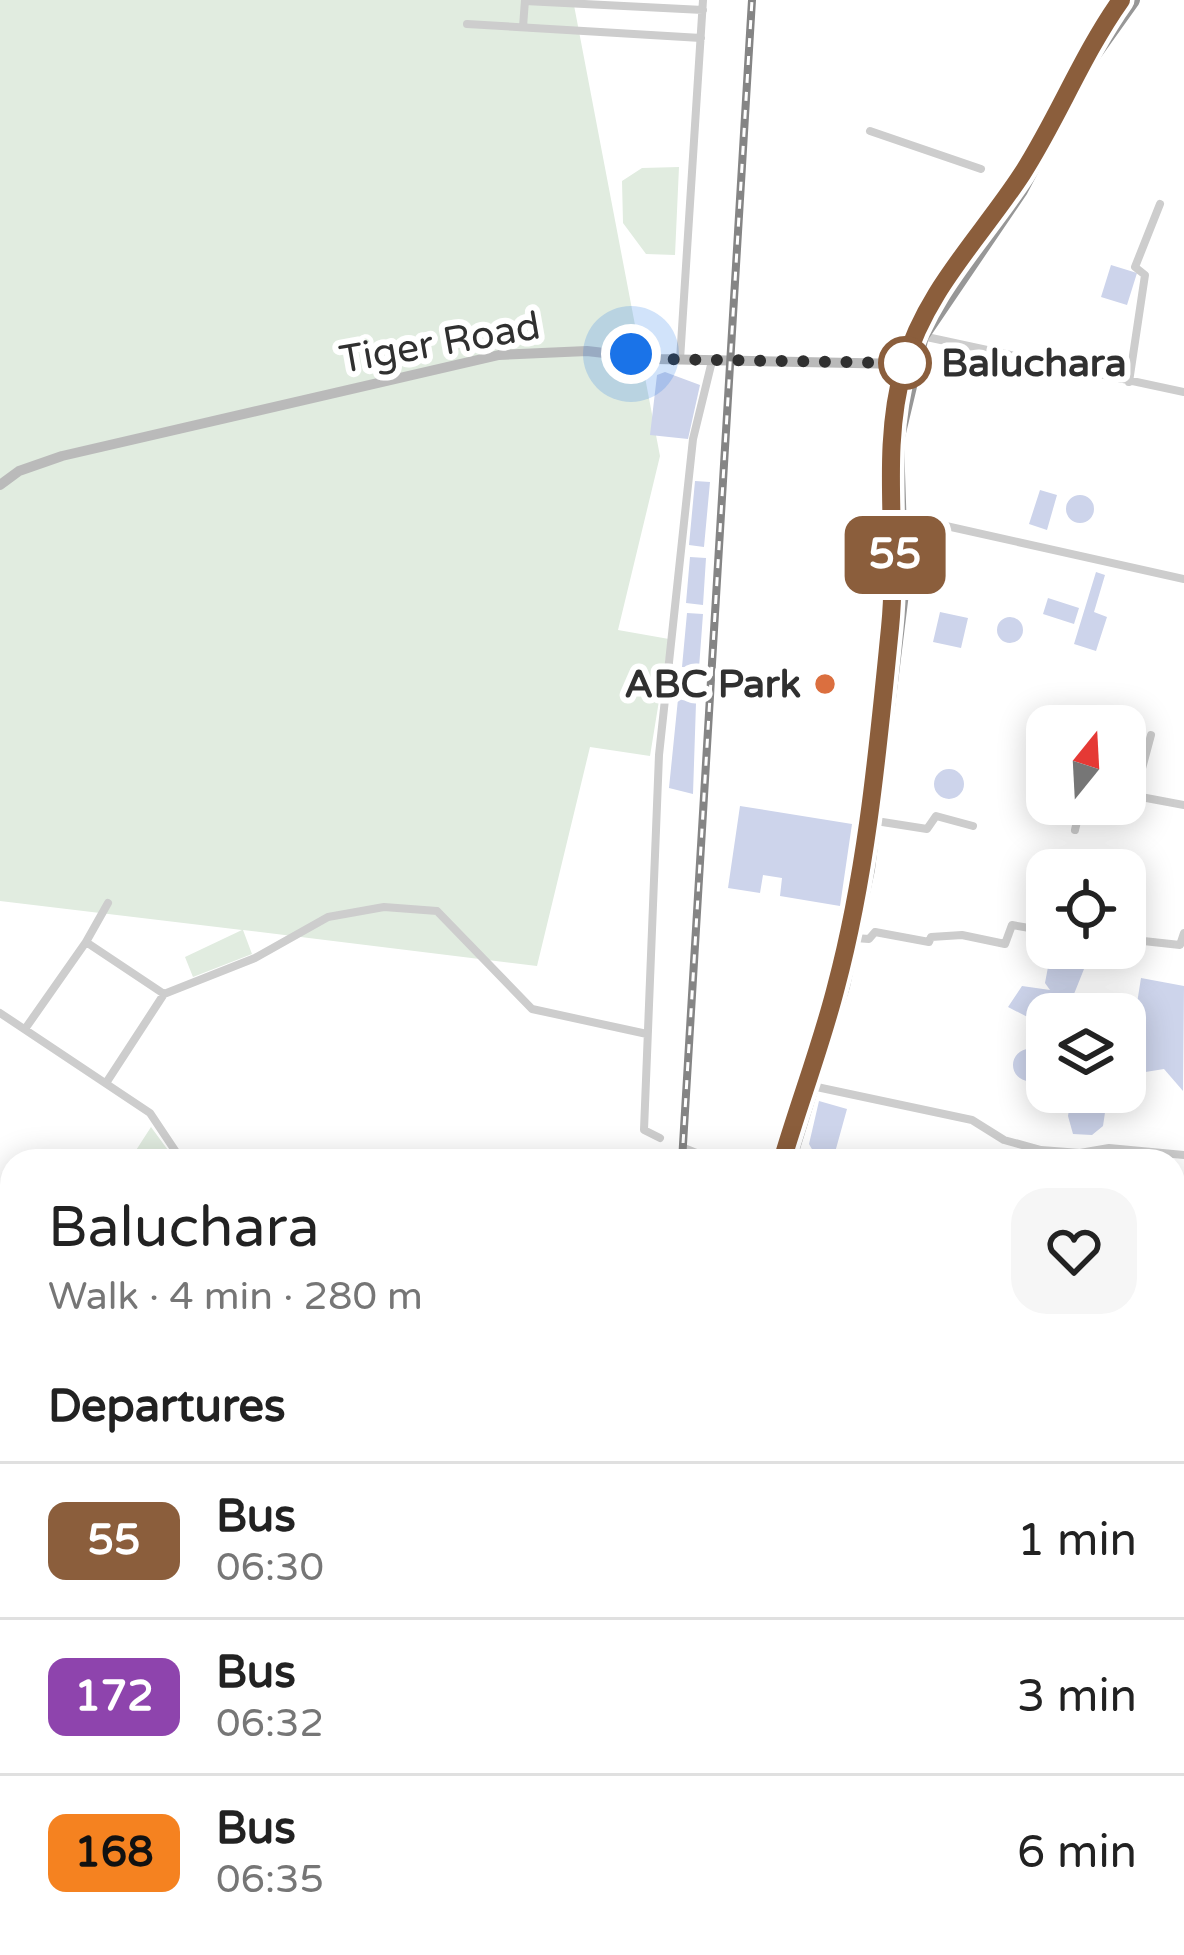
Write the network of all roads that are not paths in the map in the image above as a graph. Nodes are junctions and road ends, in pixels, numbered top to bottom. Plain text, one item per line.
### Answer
1 (1121, 0) edge
2 (1132, 0) edge
3 (525, 1) edge
4 (703, 5) edge
5 (467, 24) dead end
6 (523, 27) junction
7 (700, 38) junction
8 (869, 131) dead end
9 (982, 169) dead end
10 (1160, 204) dead end
11 (918, 335) junction
12 (680, 359) junction
13 (712, 361) junction
14 (904, 364) junction
15 (1129, 382) junction
16 (1184, 392) edge
17 (0, 485) edge
18 (898, 515) junction
19 (1184, 579) edge
20 (1151, 734) dead end
21 (1146, 753) edge
22 (1146, 798) edge
23 (1184, 806) edge
24 (874, 821) junction
25 (1076, 825) edge
26 (973, 826) dead end
27 (1075, 830) dead end
28 (108, 904) dead end
29 (1026, 928) edge
30 (1183, 937) edge
31 (853, 938) junction
32 (86, 942) junction
33 (1146, 942) edge
34 (164, 994) junction
35 (0, 1012) edge
36 (25, 1029) junction
37 (647, 1034) junction
38 (108, 1080) junction
39 (811, 1085) junction
40 (660, 1138) dead end
41 (174, 1149) edge
42 (789, 1149) edge
43 (789, 1149) edge
44 (1037, 1149) edge

1 - 11 highway
2 - 11 highway
3 - 4 street
3 - 6 street
4 - 7 street
5 - 6 street
6 - 7 street
7 - 12 street
8 - 9 street
10 - 15 street
11 - 14 highway
11 - 15 street
11 - 18 highway
12 - 13 street, Tiger Road
12 - 17 street, Tiger Road
13 - 14 street, Tiger Road
13 - 37 street
14 - 18 highway
15 - 16 street
18 - 19 street
18 - 24 highway
18 - 42 highway
20 - 21 street
22 - 23 street
24 - 26 street
24 - 31 highway
25 - 27 street
28 - 32 street
29 - 31 street
30 - 33 street
31 - 39 highway
32 - 34 street
32 - 36 street
34 - 37 street
34 - 38 street
35 - 36 street
36 - 38 street
37 - 40 street
38 - 41 street
39 - 43 highway
39 - 44 street

